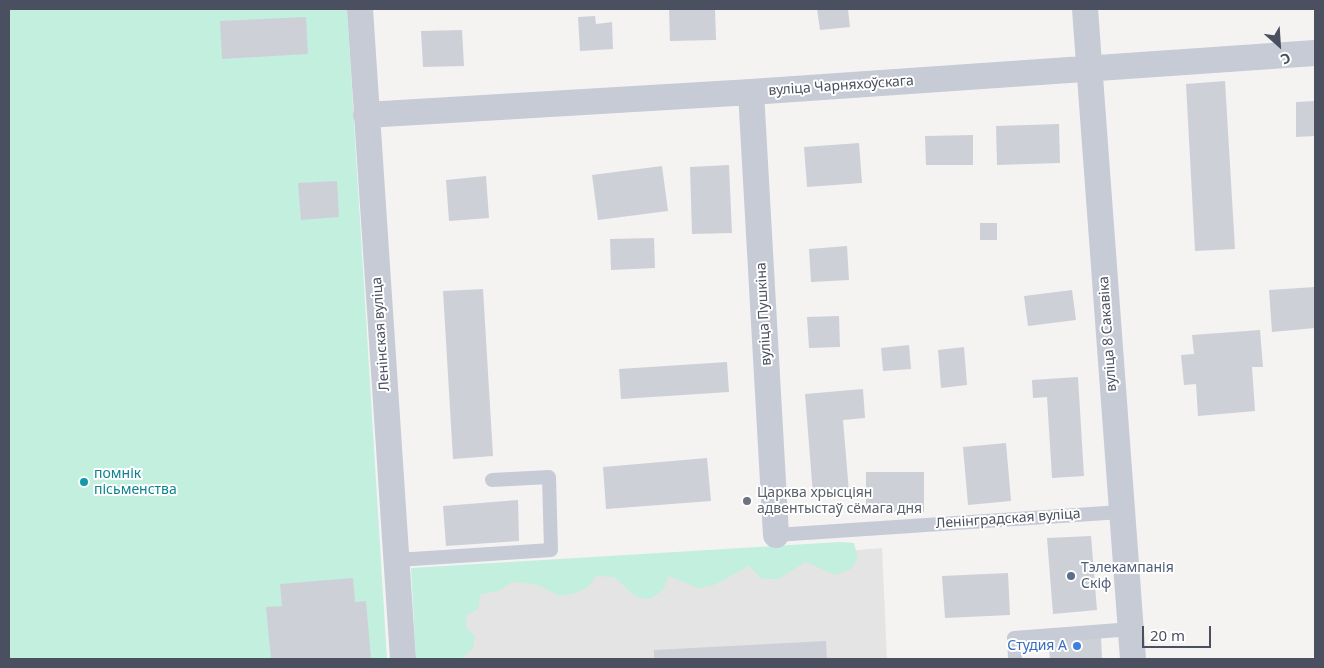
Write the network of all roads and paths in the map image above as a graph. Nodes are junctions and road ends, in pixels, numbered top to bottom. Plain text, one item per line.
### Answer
1 (360, 9) edge
2 (1085, 9) edge
3 (1315, 53) edge
4 (1088, 67) junction
5 (751, 92) junction
6 (366, 115) junction
7 (492, 480) dead end
8 (1121, 512) junction
9 (776, 535) joint
10 (397, 560) junction
11 (1132, 629) junction
12 (403, 659) edge
13 (1015, 659) edge
14 (1133, 659) edge

1 - 6 street, Ленінская вуліца
2 - 4 street, вуліца 8 Сакавіка
3 - 4 street, вуліца Чарняхоўскага
4 - 5 street, вуліца Чарняхоўскага
4 - 8 street, вуліца 8 Сакавіка
5 - 6 street, вуліца Чарняхоўскага
5 - 9 street, вуліца Пушкіна
6 - 10 street, Ленінская вуліца
7 - 10 lane
8 - 9 lane, Ленінградская вуліца
8 - 11 street, вуліца 8 Сакавіка
10 - 12 street, Ленінская вуліца
11 - 13 lane
11 - 14 street, вуліца 8 Сакавіка

